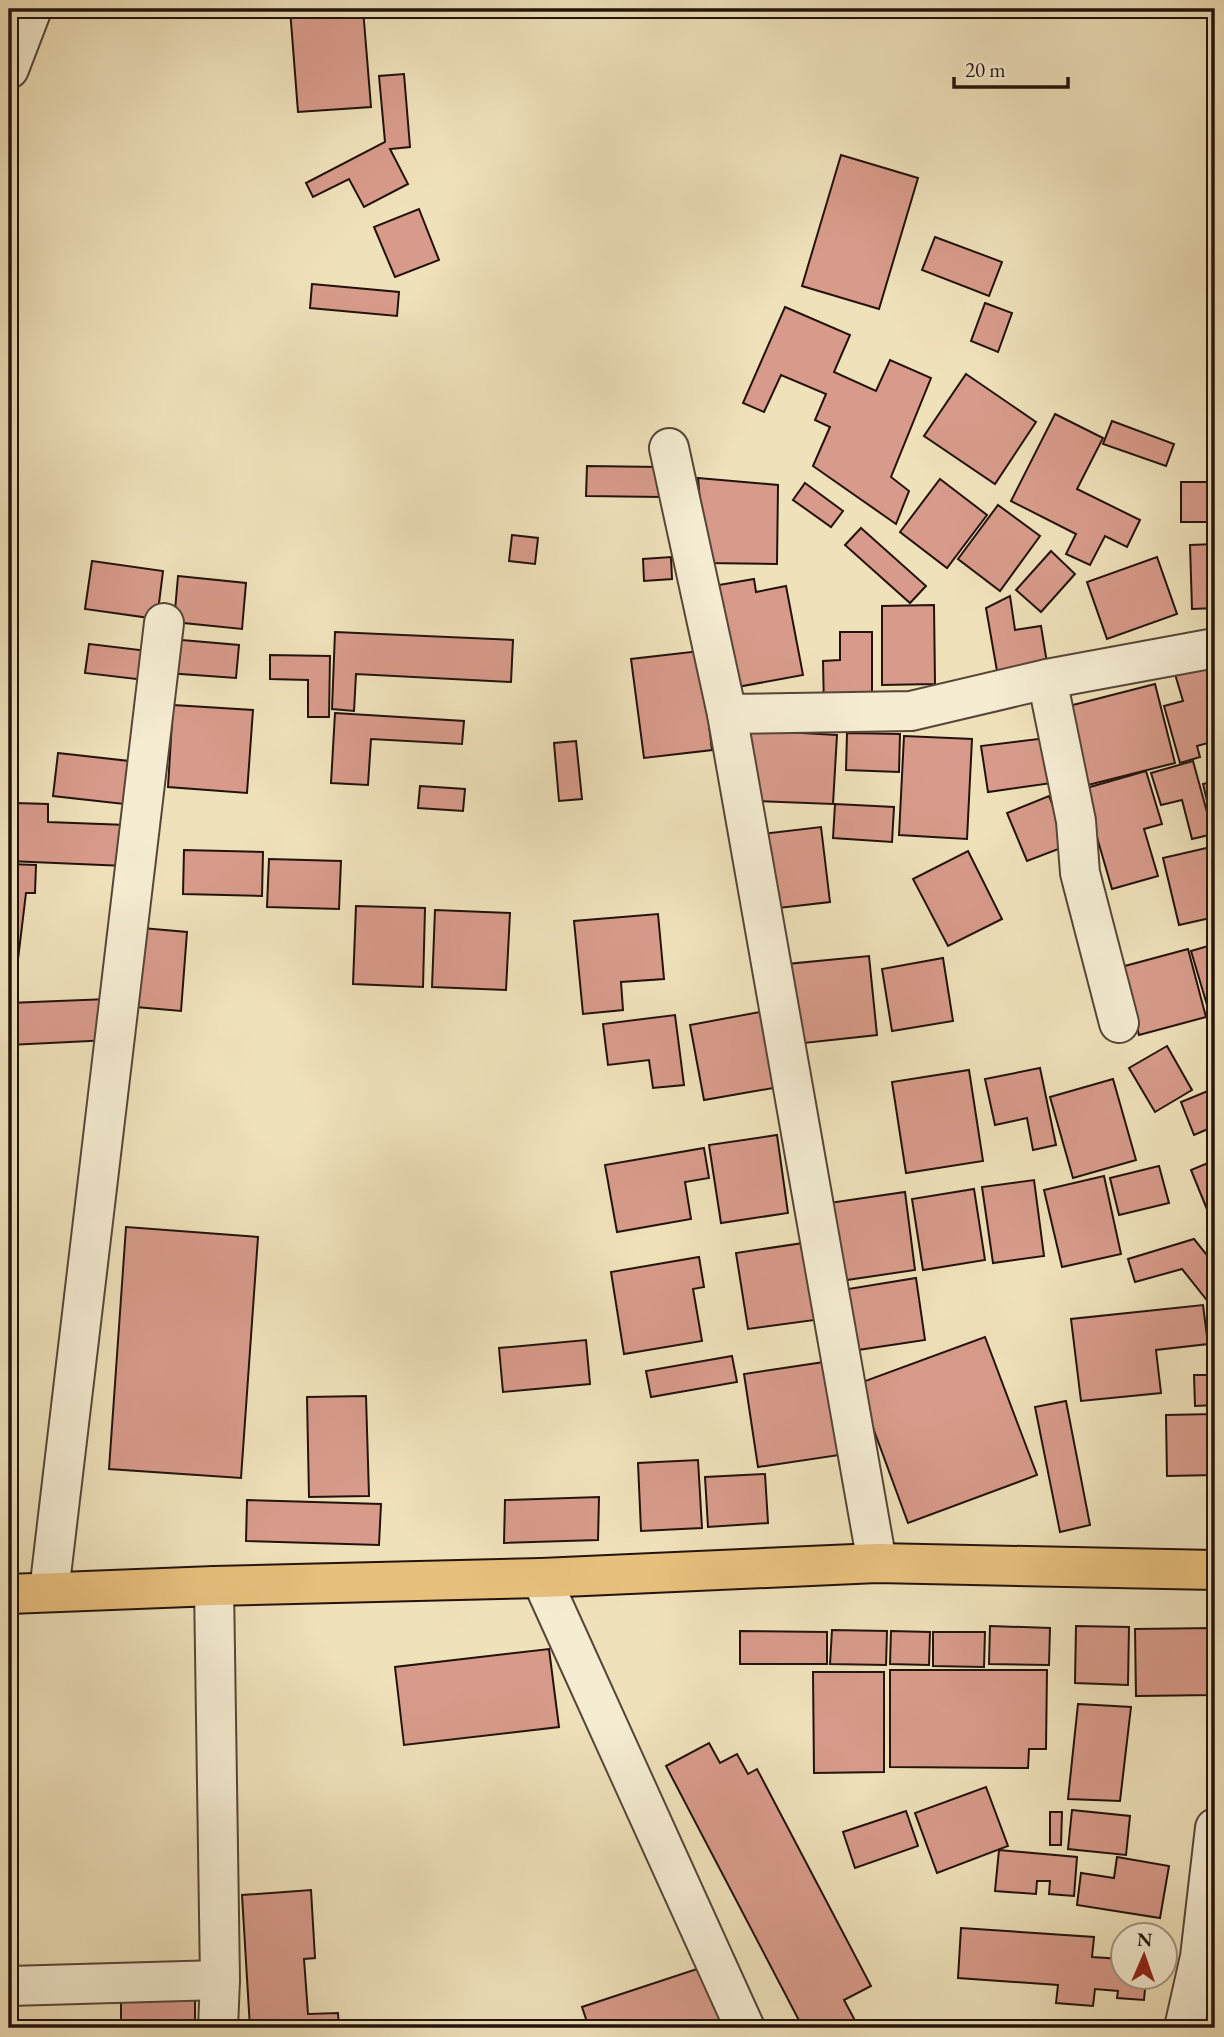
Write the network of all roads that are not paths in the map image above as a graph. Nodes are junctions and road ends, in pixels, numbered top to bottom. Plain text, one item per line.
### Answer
1 (32, 9) edge
2 (9, 69) edge
3 (669, 447) dead end
4 (164, 623) dead end
5 (1215, 648) edge
6 (1046, 679) junction
7 (727, 714) junction
8 (1119, 1023) dead end
9 (877, 1563) junction
10 (1215, 1570) edge
11 (541, 1578) junction
12 (214, 1586) junction
13 (50, 1592) junction
14 (9, 1594) edge
15 (1215, 1828) edge
16 (1208, 1957) edge
17 (220, 1980) junction
18 (9, 1986) edge
19 (218, 2028) edge
20 (745, 2028) edge
21 (1184, 2028) edge

1 - 2 street
3 - 7 street
4 - 13 street
5 - 6 street
6 - 7 street
6 - 8 street
7 - 9 street
9 - 10 main road
9 - 11 main road
11 - 12 main road
11 - 20 street
12 - 13 main road
12 - 17 street
13 - 14 main road
15 - 16 street
16 - 21 street
17 - 18 street
17 - 19 street

